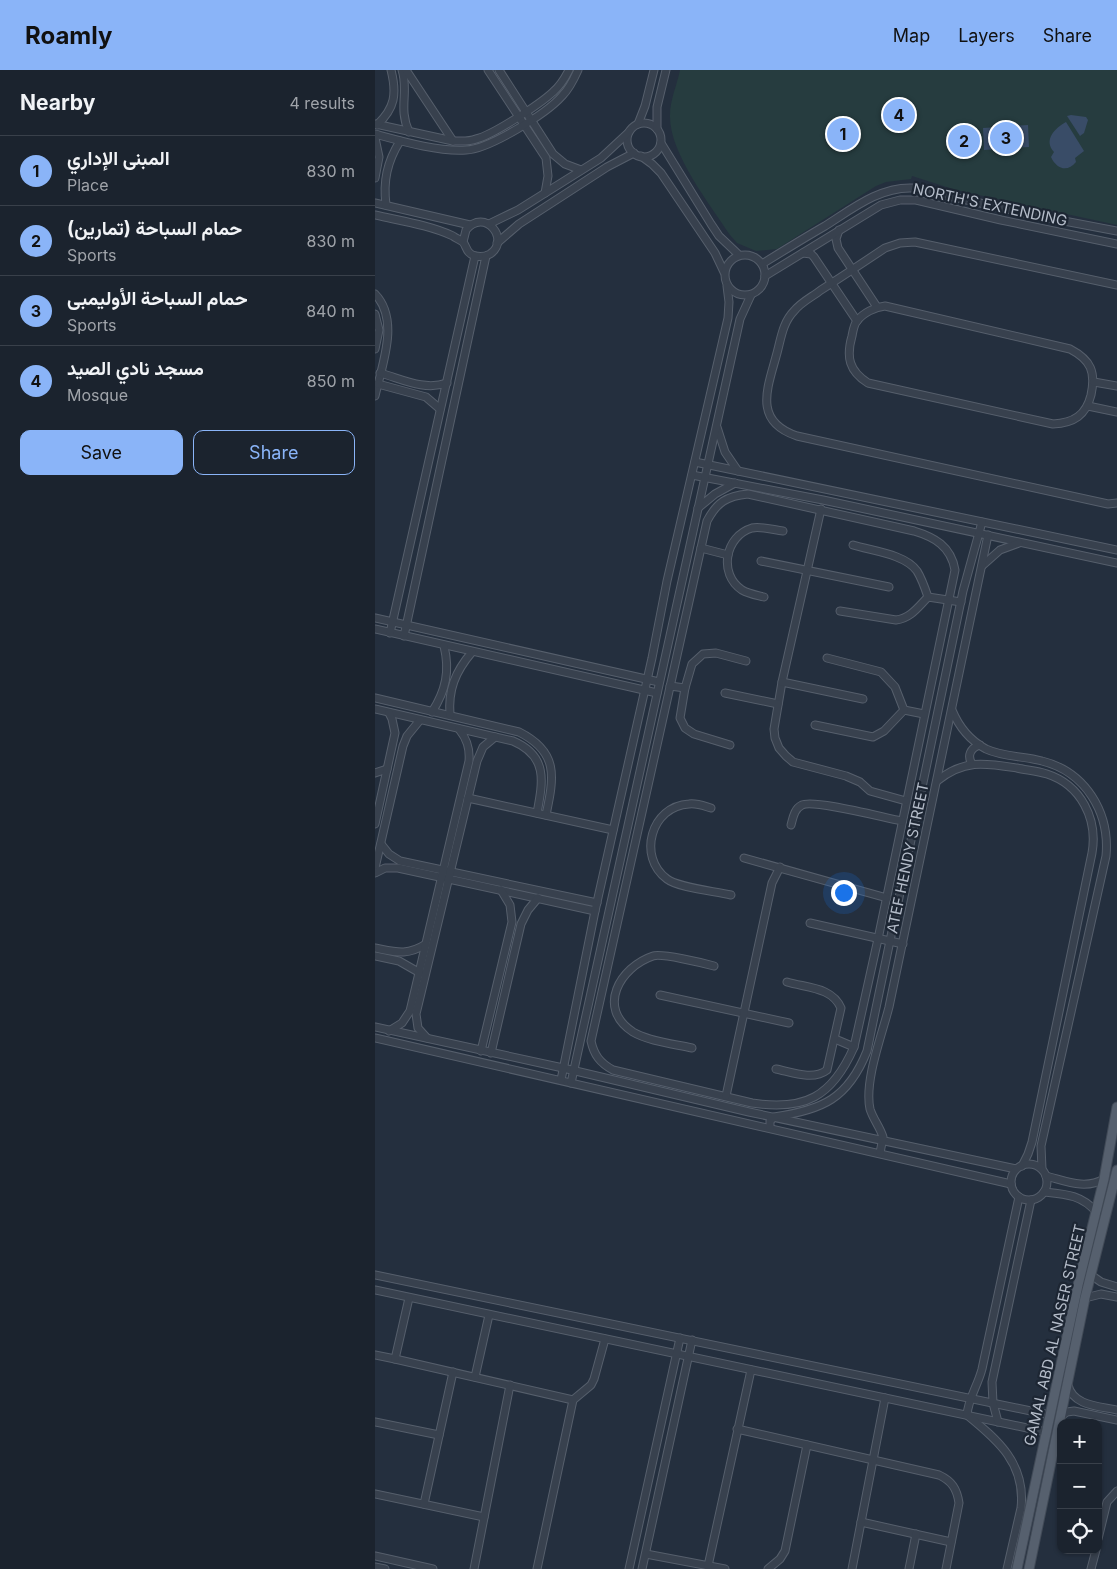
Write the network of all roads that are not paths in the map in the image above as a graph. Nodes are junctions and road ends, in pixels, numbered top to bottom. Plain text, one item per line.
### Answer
1 (391, 70) edge
2 (402, 70) edge
3 (406, 70) edge
4 (488, 70) edge
5 (499, 70) edge
6 (569, 70) edge
7 (578, 70) edge
8 (654, 70) edge
9 (666, 70) edge
10 (526, 112) junction
11 (518, 116) junction
12 (531, 120) junction
13 (376, 124) edge
14 (523, 124) junction
15 (638, 124) junction
16 (657, 129) junction
17 (409, 132) junction
18 (629, 132) junction
19 (375, 136) edge
20 (400, 141) junction
21 (453, 141) junction
22 (661, 143) junction
23 (637, 155) junction
24 (581, 170) junction
25 (375, 178) edge
26 (900, 188) junction
27 (545, 193) junction
28 (900, 200) junction
29 (375, 203) edge
30 (386, 205) junction
31 (375, 216) edge
32 (489, 224) junction
33 (470, 225) junction
34 (1091, 225) junction
35 (839, 230) junction
36 (1117, 231) edge
37 (1089, 238) junction
38 (463, 242) junction
39 (497, 244) junction
40 (1117, 244) edge
41 (803, 253) junction
42 (739, 255) junction
43 (475, 256) junction
44 (486, 256) junction
45 (762, 264) junction
46 (852, 270) junction
47 (724, 272) junction
48 (765, 276) junction
49 (831, 284) junction
50 (727, 286) junction
51 (1117, 286) edge
52 (375, 294) edge
53 (751, 294) junction
54 (877, 307) junction
55 (375, 314) edge
56 (857, 321) junction
57 (375, 349) edge
58 (380, 373) junction
59 (1094, 382) junction
60 (447, 383) junction
61 (378, 384) junction
62 (1117, 386) edge
63 (375, 396) edge
64 (1088, 406) junction
65 (440, 409) junction
66 (1117, 412) edge
67 (716, 423) junction
68 (695, 462) junction
69 (707, 465) junction
70 (738, 471) junction
71 (692, 475) junction
72 (705, 478) junction
73 (735, 483) junction
74 (1117, 503) edge
75 (698, 508) junction
76 (821, 509) junction
77 (982, 522) junction
78 (783, 531) dead end
79 (979, 533) junction
80 (988, 535) junction
81 (1022, 542) junction
82 (853, 546) dead end
83 (701, 548) junction
84 (974, 550) junction
85 (1117, 550) edge
86 (985, 553) junction
87 (728, 554) junction
88 (761, 561) dead end
89 (1117, 563) edge
90 (982, 566) junction
91 (807, 570) junction
92 (889, 587) dead end
93 (764, 597) dead end
94 (928, 597) junction
95 (949, 600) junction
96 (961, 602) junction
97 (840, 612) dead end
98 (375, 618) edge
99 (393, 622) junction
100 (407, 625) junction
101 (375, 629) edge
102 (390, 633) junction
103 (404, 636) junction
104 (444, 646) junction
105 (472, 652) junction
106 (827, 658) dead end
107 (746, 661) dead end
108 (647, 679) junction
109 (659, 682) junction
110 (782, 682) junction
111 (670, 686) junction
112 (685, 688) junction
113 (645, 690) junction
114 (657, 693) junction
115 (725, 693) dead end
116 (375, 698) edge
117 (863, 699) dead end
118 (778, 704) junction
119 (375, 709) edge
120 (904, 710) junction
121 (952, 710) junction
122 (389, 712) junction
123 (432, 712) junction
124 (924, 714) junction
125 (450, 716) junction
126 (420, 720) junction
127 (815, 725) dead end
128 (459, 729) junction
129 (495, 737) junction
130 (730, 745) dead end
131 (980, 745) junction
132 (972, 764) junction
133 (387, 769) junction
134 (375, 773) edge
135 (937, 781) junction
136 (375, 791) edge
137 (381, 797) junction
138 (468, 798) junction
139 (906, 801) junction
140 (711, 808) dead end
141 (537, 813) junction
142 (547, 815) junction
143 (902, 821) junction
144 (375, 824) edge
145 (791, 825) dead end
146 (613, 830) junction
147 (637, 830) junction
148 (652, 833) junction
149 (381, 844) junction
150 (744, 858) dead end
151 (780, 867) junction
152 (375, 868) edge
153 (375, 873) edge
154 (446, 875) junction
155 (501, 890) junction
156 (731, 895) dead end
157 (539, 898) junction
158 (887, 898) junction
159 (596, 907) junction
160 (810, 923) dead end
161 (879, 939) junction
162 (890, 942) junction
163 (426, 944) junction
164 (903, 944) junction
165 (375, 948) edge
166 (375, 956) edge
167 (714, 966) dead end
168 (420, 973) junction
169 (787, 982) dead end
170 (601, 993) junction
171 (614, 995) junction
172 (660, 995) dead end
173 (744, 1013) junction
174 (789, 1023) dead end
175 (375, 1027) edge
176 (389, 1031) junction
177 (375, 1038) edge
178 (427, 1039) junction
179 (835, 1039) junction
180 (854, 1047) junction
181 (692, 1048) dead end
182 (481, 1050) junction
183 (491, 1053) junction
184 (563, 1068) junction
185 (776, 1069) dead end
186 (573, 1071) junction
187 (561, 1080) junction
188 (571, 1083) junction
189 (726, 1096) junction
190 (1117, 1107) edge
191 (774, 1117) junction
192 (770, 1128) junction
193 (883, 1141) junction
194 (880, 1153) junction
195 (1019, 1167) junction
196 (1042, 1169) junction
197 (1117, 1170) edge
198 (1046, 1176) junction
199 (1104, 1180) junction
200 (1011, 1184) junction
201 (1044, 1192) junction
202 (1019, 1197) junction
203 (1031, 1200) junction
204 (1097, 1213) junction
205 (1091, 1274) junction
206 (375, 1275) edge
207 (1108, 1285) junction
208 (1117, 1287) edge
209 (375, 1290) edge
210 (1105, 1294) junction
211 (1117, 1297) edge
212 (409, 1298) junction
213 (1085, 1298) junction
214 (489, 1315) junction
215 (681, 1338) junction
216 (605, 1339) junction
217 (692, 1340) junction
218 (677, 1354) junction
219 (375, 1355) edge
220 (688, 1356) junction
221 (395, 1359) junction
222 (751, 1370) junction
223 (453, 1372) junction
224 (475, 1377) junction
225 (978, 1384) junction
226 (510, 1385) junction
227 (1068, 1385) junction
228 (992, 1387) junction
229 (885, 1398) junction
230 (971, 1398) junction
231 (573, 1400) junction
232 (993, 1403) junction
233 (1086, 1403) junction
234 (1117, 1410) edge
235 (1084, 1413) junction
236 (967, 1415) junction
237 (1050, 1415) junction
238 (1061, 1416) junction
239 (1117, 1420) edge
240 (375, 1422) edge
241 (998, 1422) junction
242 (737, 1429) junction
243 (1046, 1432) junction
244 (439, 1435) junction
245 (807, 1445) junction
246 (873, 1460) junction
247 (1117, 1491) edge
248 (375, 1494) edge
249 (424, 1504) junction
250 (484, 1517) junction
251 (861, 1522) junction
252 (1102, 1522) edge
253 (917, 1534) junction
254 (951, 1542) junction
255 (646, 1554) junction
256 (1095, 1554) edge
257 (375, 1556) edge
258 (1019, 1559) junction
259 (1029, 1565) edge
260 (708, 1566) junction
261 (375, 1567) edge
262 (385, 1569) edge
263 (433, 1569) edge
264 (474, 1569) edge
265 (537, 1569) edge
266 (629, 1569) edge
267 (642, 1569) edge
268 (725, 1569) edge
269 (768, 1569) edge
270 (852, 1569) edge
271 (909, 1569) edge
272 (946, 1569) edge
273 (1007, 1569) edge
274 (1017, 1569) edge
275 (1091, 1569) edge

1 - 13 street
2 - 17 street
3 - 21 street
4 - 11 street
5 - 10 street
6 - 10 street
7 - 12 street
8 - 15 street
9 - 16 street
10 - 11 street
10 - 12 street
11 - 14 street
11 - 21 street
12 - 14 street
12 - 24 street
13 - 17 street
14 - 20 street
14 - 27 street
15 - 16 street
15 - 18 street
16 - 22 street
17 - 21 street
18 - 23 street
18 - 24 street
19 - 20 street
19 - 25 street
20 - 30 street
22 - 23 street
22 - 42 street
23 - 39 street
23 - 47 street
24 - 27 street
26 - 28 street
26 - 34 street, NORTH'S EXTENDING
26 - 45 street, NORTH'S EXTENDING
27 - 32 street
28 - 35 street
28 - 37 street
29 - 30 street
30 - 33 street
31 - 38 street
32 - 33 street
32 - 39 street
33 - 38 street
34 - 36 street, NORTH'S EXTENDING
34 - 37 street
35 - 41 street
35 - 46 street
37 - 40 street
38 - 43 street
39 - 44 street
41 - 48 street
41 - 49 street
42 - 45 street
42 - 47 street
43 - 44 street
43 - 60 street
44 - 100 street
45 - 48 street
46 - 49 street
46 - 51 street
46 - 54 street
47 - 50 street
48 - 53 street
49 - 56 street
49 - 74 street
50 - 53 street
50 - 68 street
52 - 58 street
53 - 67 street
54 - 56 street
54 - 59 street
55 - 57 street
56 - 64 street
58 - 60 street
58 - 61 street
59 - 62 street
59 - 64 street
60 - 65 street
61 - 63 street
61 - 65 street
64 - 66 street
65 - 99 street
67 - 69 street
67 - 70 street
68 - 69 street
68 - 71 street
69 - 70 street
69 - 72 street
70 - 77 street
71 - 72 street
71 - 108 street
72 - 73 street
72 - 75 street
73 - 75 street
73 - 79 street
75 - 109 street
76 - 83 street
76 - 91 street
76 - 95 street
77 - 79 street, ATEF HENDY STREET
77 - 85 street
78 - 87 street
79 - 80 street
79 - 84 street, ATEF HENDY STREET
80 - 81 street
80 - 86 street, ATEF HENDY STREET
81 - 89 street
81 - 90 street
82 - 94 street
83 - 87 street
83 - 111 street
84 - 86 street
84 - 96 street, ATEF HENDY STREET
86 - 90 street, ATEF HENDY STREET
87 - 93 street
88 - 91 street
90 - 121 street, ATEF HENDY STREET
91 - 92 street
91 - 110 street
94 - 95 street
94 - 97 street
95 - 96 street
95 - 124 street
96 - 162 street, ATEF HENDY STREET
98 - 99 street
99 - 100 street
99 - 102 street
100 - 103 street
100 - 108 street
101 - 102 street
102 - 103 street
103 - 104 street
104 - 105 street
104 - 123 street
105 - 113 street
105 - 125 street
106 - 120 street
107 - 112 street
108 - 109 street
108 - 113 street
109 - 114 street
110 - 117 street
110 - 118 street
111 - 112 street
111 - 147 street
112 - 130 street
113 - 114 street
113 - 146 street
114 - 186 street
115 - 118 street
116 - 123 street
118 - 139 street
119 - 122 street
120 - 124 street
120 - 127 street
121 - 131 street
121 - 135 street, ATEF HENDY STREET
122 - 126 street
122 - 133 street
123 - 125 street
124 - 139 street
125 - 142 street
126 - 128 street
126 - 149 street
128 - 129 street
128 - 154 street
129 - 138 street
129 - 141 street
131 - 132 street
131 - 196 street
132 - 135 street
132 - 195 street
133 - 134 street
133 - 137 street
135 - 164 street, ATEF HENDY STREET
136 - 137 street
137 - 144 street
138 - 141 street
138 - 154 street
139 - 143 street
140 - 148 street
141 - 142 street
142 - 146 street
143 - 145 street
143 - 158 street
146 - 159 street
147 - 148 street
147 - 170 street
148 - 156 street
149 - 152 street
149 - 154 street
150 - 151 street
151 - 158 street
151 - 173 street
153 - 154 street
154 - 155 street
154 - 159 street
154 - 163 street
154 - 178 street
155 - 157 street
155 - 182 street
157 - 159 street
157 - 183 street
158 - 161 street
159 - 184 street
160 - 161 street
161 - 162 street
161 - 180 street
162 - 164 street
162 - 191 street, ATEF HENDY STREET
163 - 165 street
163 - 168 street
164 - 193 street, ATEF HENDY STREET
166 - 168 street
167 - 171 street
168 - 176 street
169 - 179 street
170 - 171 street
170 - 189 street
171 - 181 street
172 - 173 street
173 - 174 street
173 - 189 street
175 - 176 street
176 - 178 street
177 - 187 street
178 - 182 street
179 - 180 street
179 - 185 street
180 - 189 street
182 - 183 street
183 - 184 street
184 - 186 street
184 - 187 street
186 - 188 street
186 - 191 street
187 - 188 street
188 - 192 street
190 - 199 main road, GAMAL ABD AL NASER STREET
191 - 192 street
191 - 193 street
192 - 194 street
193 - 194 street
193 - 195 street
194 - 200 street
195 - 196 street
195 - 200 street
196 - 198 street
197 - 205 main road, GAMAL ABD AL NASER STREET
198 - 199 street
198 - 201 street
199 - 204 main road, GAMAL ABD AL NASER STREET
200 - 202 street
201 - 203 street
201 - 204 street
202 - 203 street
202 - 225 street
203 - 228 street
204 - 237 main road, GAMAL ABD AL NASER STREET
205 - 207 street
205 - 213 main road, GAMAL ABD AL NASER STREET
206 - 215 street
207 - 208 street
207 - 210 street
209 - 212 street
210 - 211 street
210 - 213 street
212 - 214 street
212 - 221 street
213 - 227 main road, GAMAL ABD AL NASER STREET
214 - 216 street
214 - 224 street
215 - 217 street
215 - 218 street
216 - 218 street
216 - 231 street
217 - 220 street
217 - 230 street
218 - 220 street
218 - 266 street
219 - 221 street
220 - 222 street
220 - 255 street
221 - 223 street
222 - 229 street
222 - 242 street
223 - 224 street
223 - 244 street
224 - 226 street
225 - 228 street
225 - 230 street
226 - 231 street
226 - 250 street
227 - 233 street
227 - 238 main road, GAMAL ABD AL NASER STREET
228 - 232 street
229 - 236 street
229 - 246 street
230 - 232 street
230 - 236 street
231 - 265 street
232 - 237 street
232 - 241 street
233 - 234 street
233 - 235 street
235 - 238 street
235 - 239 street
236 - 241 street
236 - 273 street
237 - 243 main road, GAMAL ABD AL NASER STREET
238 - 259 main road, GAMAL ABD AL NASER STREET
240 - 244 street
241 - 243 street
242 - 245 street
242 - 260 street
243 - 258 main road, GAMAL ABD AL NASER STREET
244 - 249 street
245 - 246 street
245 - 269 street
246 - 251 street
246 - 254 street
247 - 252 street
248 - 249 street
249 - 250 street
250 - 264 street
251 - 253 street
251 - 270 street
253 - 254 street
253 - 271 street
254 - 272 street
255 - 260 street
255 - 267 street
256 - 275 street
257 - 263 street
258 - 259 main road
258 - 274 main road, GAMAL ABD AL NASER STREET
260 - 268 street
261 - 262 street

